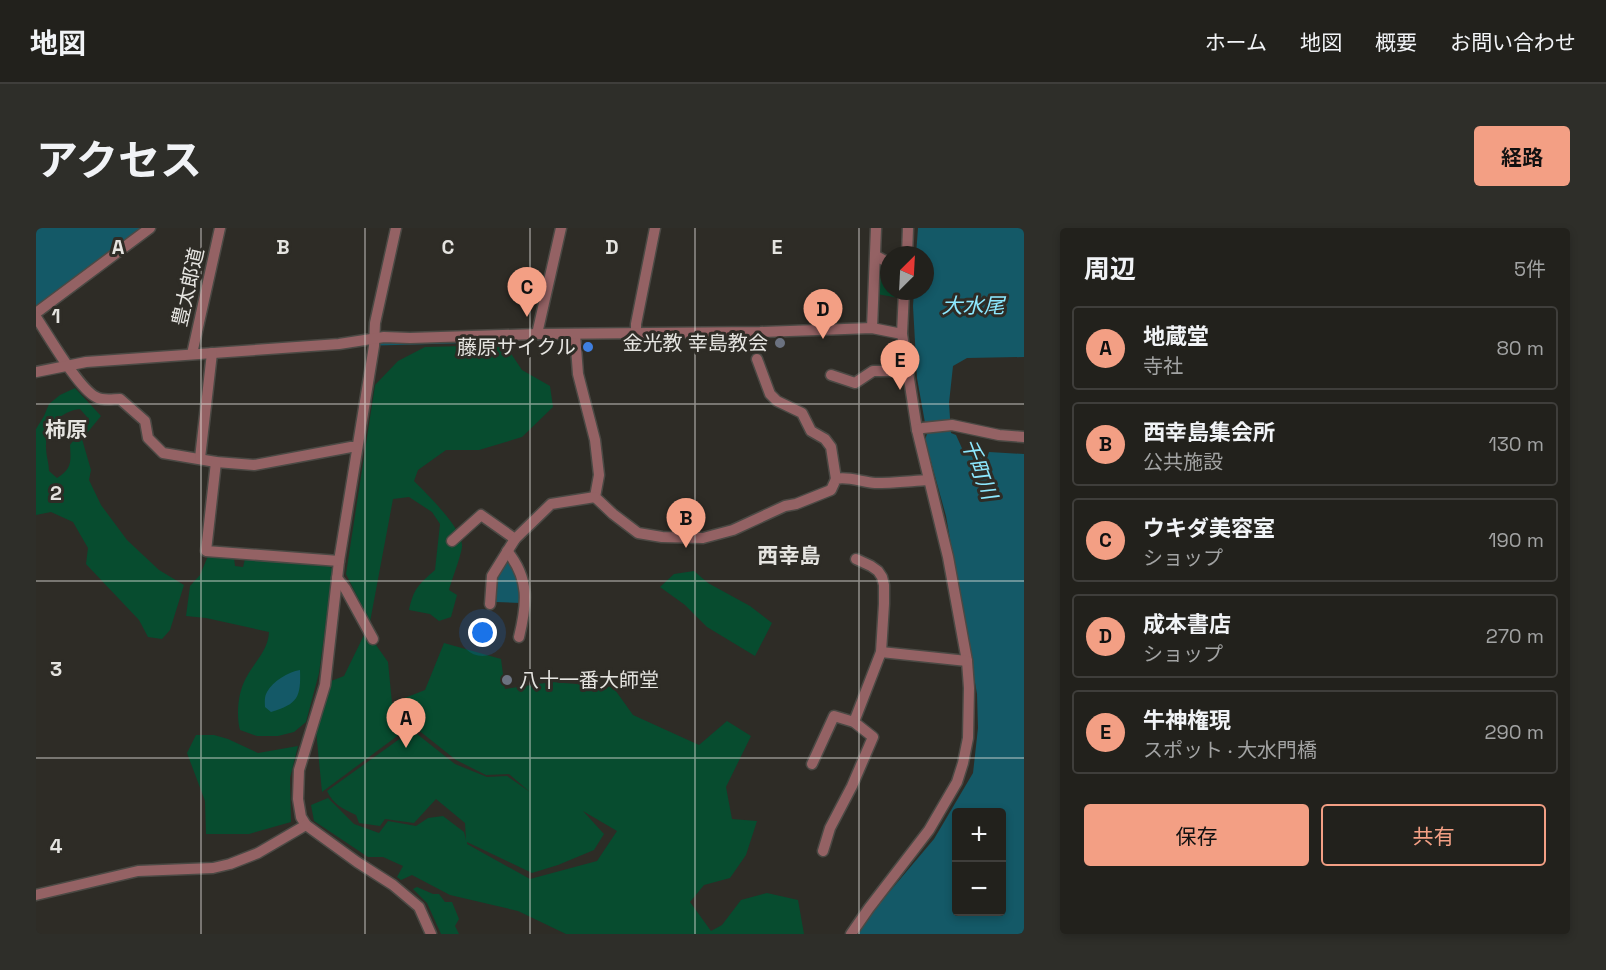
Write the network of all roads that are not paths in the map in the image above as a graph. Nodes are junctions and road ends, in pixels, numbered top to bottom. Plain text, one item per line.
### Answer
1 (150, 228) edge
2 (220, 228) edge
3 (396, 228) edge
4 (561, 228) edge
5 (655, 228) edge
6 (876, 228) edge
7 (909, 228) edge
8 (908, 246) edge
9 (876, 256) junction
10 (880, 258) edge
11 (903, 300) edge
12 (36, 315) edge
13 (872, 328) junction
14 (636, 333) junction
15 (903, 333) junction
16 (537, 334) junction
17 (575, 334) junction
18 (374, 342) junction
19 (212, 353) junction
20 (192, 354) junction
21 (757, 359) dead end
22 (68, 365) junction
23 (907, 371) junction
24 (36, 372) edge
25 (831, 375) dead end
26 (920, 429) junction
27 (1024, 436) edge
28 (357, 447) junction
29 (200, 458) junction
30 (216, 462) junction
31 (836, 479) junction
32 (928, 480) junction
33 (595, 497) junction
34 (515, 539) junction
35 (452, 541) dead end
36 (507, 551) junction
37 (856, 559) dead end
38 (339, 561) junction
39 (337, 578) junction
40 (490, 604) dead end
41 (519, 638) dead end
42 (373, 639) dead end
43 (881, 652) junction
44 (967, 661) junction
45 (854, 722) junction
46 (812, 764) dead end
47 (306, 825) junction
48 (823, 850) dead end
49 (36, 895) edge
50 (431, 934) edge
51 (851, 934) edge

1 - 12 street
2 - 20 street, 豊太郎道
3 - 18 street
4 - 16 street
5 - 14 street
6 - 9 street
7 - 8 street
9 - 10 street
9 - 13 street
11 - 15 street
12 - 22 street
13 - 14 street
13 - 15 street
14 - 17 street
15 - 23 street
16 - 17 street
16 - 18 street
17 - 33 street
18 - 19 street
18 - 28 street
19 - 20 street
19 - 29 street
20 - 22 street
21 - 31 street
22 - 24 street
22 - 29 street
23 - 25 street
23 - 26 street
26 - 27 street
26 - 32 street
28 - 30 street
28 - 38 street
29 - 30 street
30 - 38 street
31 - 32 street
31 - 33 street
32 - 44 street
33 - 34 street
34 - 35 street
34 - 36 street
36 - 40 street
36 - 41 street
37 - 43 street
38 - 39 street
39 - 42 street
39 - 47 street
43 - 44 street
43 - 45 street
44 - 51 street
45 - 46 street
45 - 48 street
47 - 49 street
47 - 50 street

